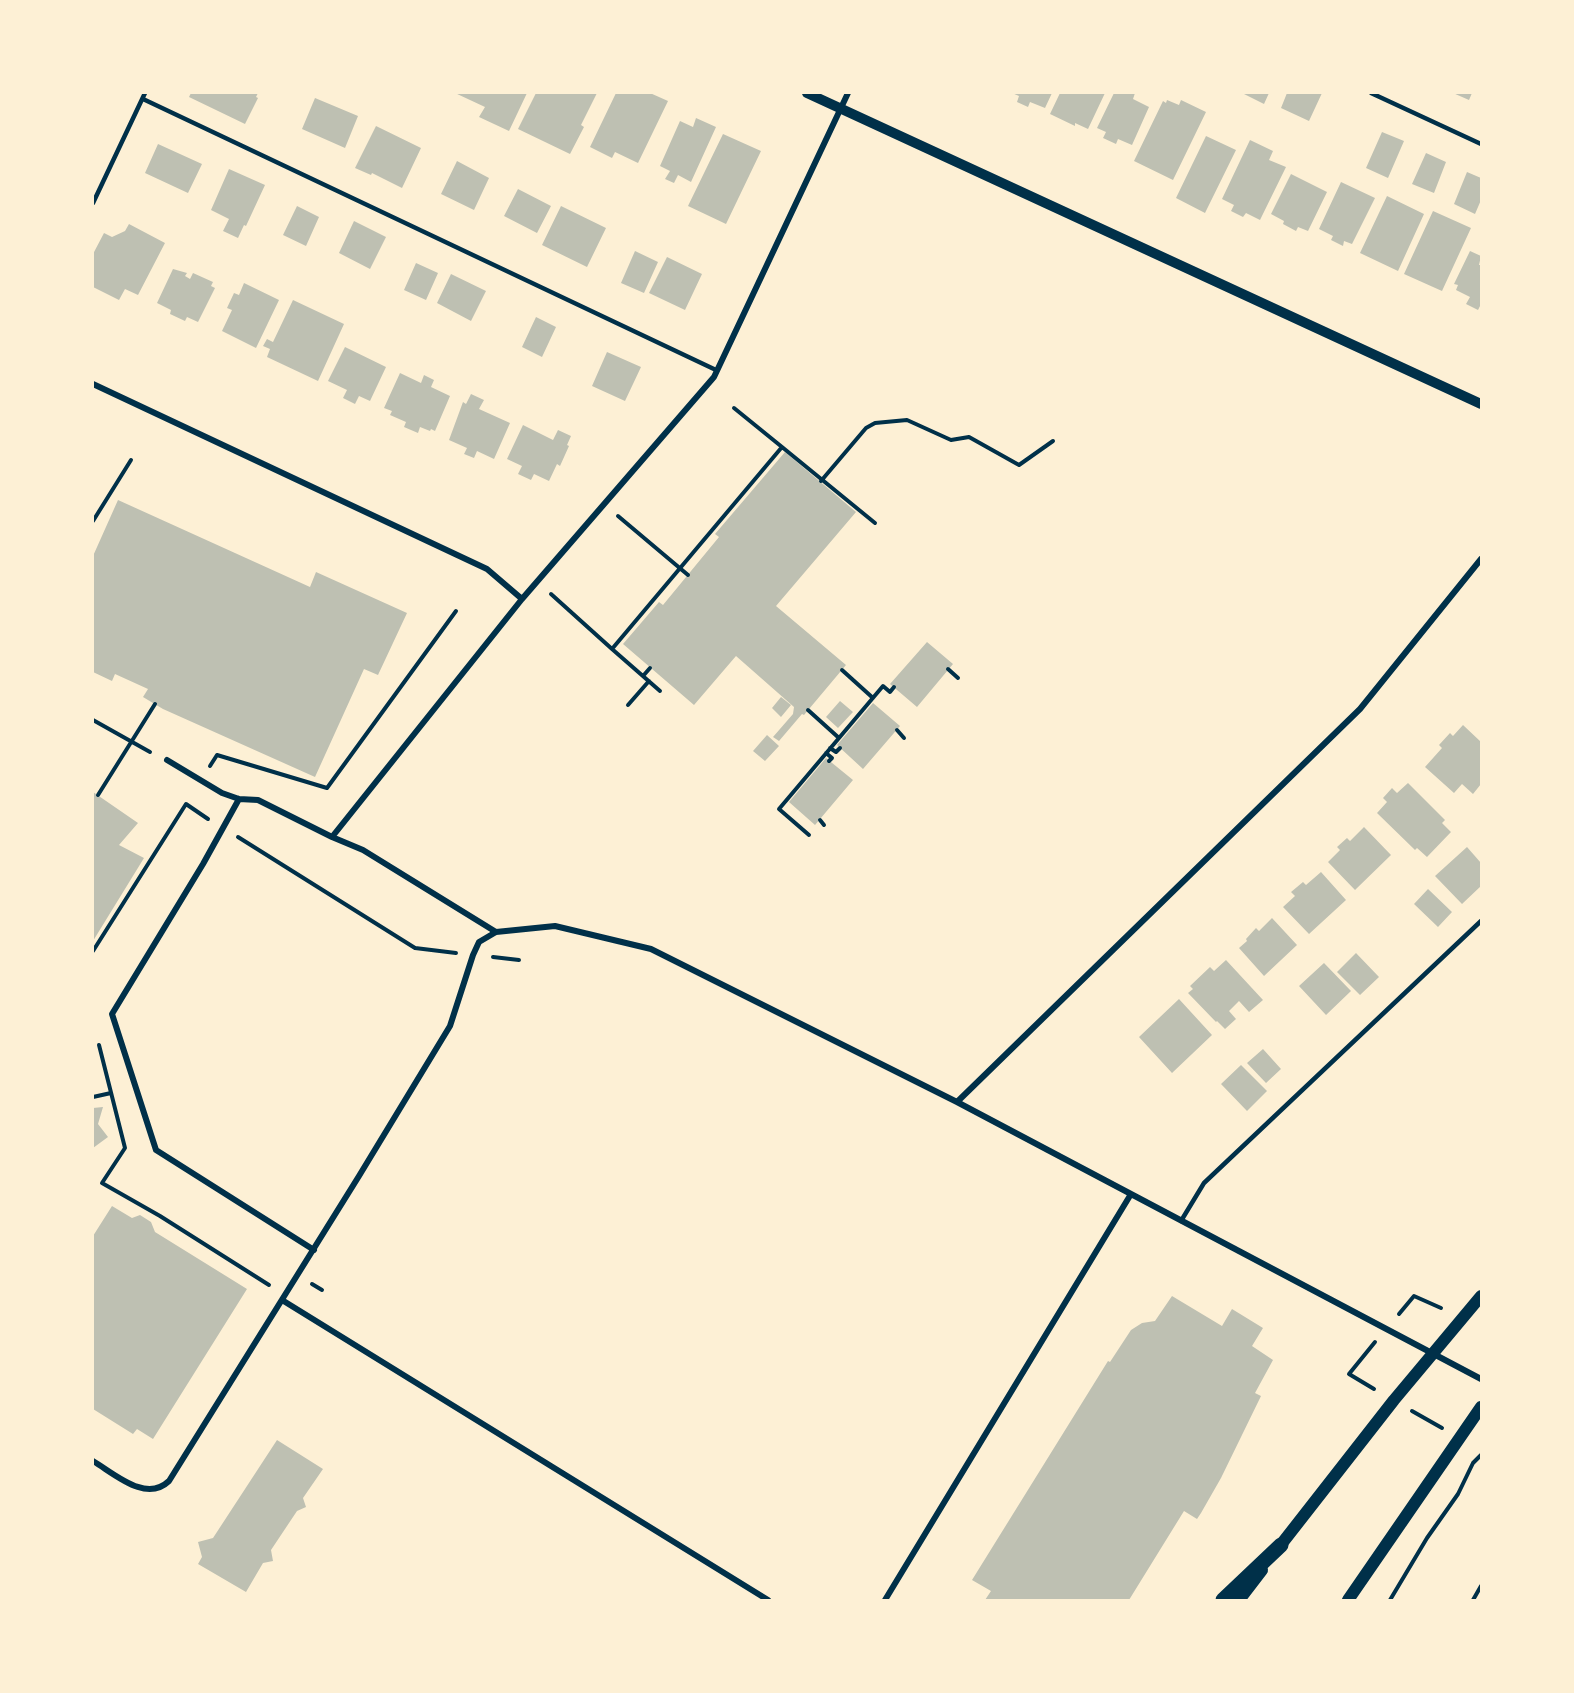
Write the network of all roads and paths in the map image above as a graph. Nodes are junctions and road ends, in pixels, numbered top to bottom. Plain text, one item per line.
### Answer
1 (145, 93) edge
2 (807, 93) edge
3 (848, 93) edge
4 (1371, 93) edge
5 (143, 99) junction
6 (841, 109) junction
7 (1481, 144) edge
8 (93, 203) edge
9 (716, 370) junction
10 (93, 384) edge
11 (1481, 404) edge
12 (734, 408) dead end
13 (1053, 441) dead end
14 (782, 447) junction
15 (131, 460) dead end
16 (821, 481) junction
17 (603, 504) junction
18 (93, 521) edge
19 (875, 524) dead end
20 (1481, 559) edge
21 (680, 568) junction
22 (688, 575) dead end
23 (536, 582) junction
24 (522, 599) junction
25 (456, 610) dead end
26 (612, 649) junction
27 (650, 668) dead end
28 (948, 669) dead end
29 (842, 670) dead end
30 (643, 676) junction
31 (958, 678) dead end
32 (649, 681) junction
33 (894, 687) dead end
34 (660, 691) dead end
35 (873, 698) junction
36 (155, 704) dead end
37 (628, 705) dead end
38 (808, 710) dead end
39 (93, 720) edge
40 (897, 730) dead end
41 (839, 738) junction
42 (904, 738) dead end
43 (830, 748) junction
44 (840, 748) dead end
45 (826, 753) junction
46 (167, 760) joint
47 (829, 761) dead end
48 (201, 780) junction
49 (98, 795) dead end
50 (239, 799) junction
51 (186, 804) junction
52 (820, 820) dead end
53 (824, 825) dead end
54 (223, 828) junction
55 (809, 835) dead end
56 (332, 837) junction
57 (1481, 921) edge
58 (496, 932) junction
59 (93, 951) edge
60 (473, 954) junction
61 (519, 960) dead end
62 (111, 1093) dead end
63 (93, 1097) edge
64 (957, 1102) junction
65 (1131, 1194) junction
66 (1180, 1221) junction
67 (314, 1250) junction
68 (312, 1283) dead end
69 (322, 1290) dead end
70 (1481, 1296) edge
71 (282, 1300) junction
72 (1433, 1354) junction
73 (1481, 1378) edge
74 (1481, 1407) edge
75 (1481, 1455) edge
76 (93, 1461) edge
77 (1281, 1545) junction
78 (1481, 1586) edge
79 (768, 1600) edge
80 (885, 1600) edge
81 (1224, 1600) edge
82 (1239, 1600) edge
83 (1348, 1600) edge
84 (1390, 1600) edge
85 (1473, 1600) edge

1 - 5 lane
2 - 6 street
3 - 6 street
4 - 7 lane
5 - 8 lane
5 - 9 lane
6 - 9 street
6 - 11 street
9 - 17 street
10 - 24 street
12 - 14 path
13 - 16 path
14 - 16 path
14 - 21 path
15 - 18 path
16 - 19 path
17 - 21 path
17 - 23 street
20 - 64 street
21 - 22 path
21 - 26 path
23 - 24 street
23 - 26 path
24 - 56 street
25 - 48 path
26 - 30 path
27 - 30 path
28 - 31 path
29 - 35 path
30 - 32 path
32 - 34 path
32 - 37 path
33 - 35 path
35 - 41 path
36 - 49 path
38 - 41 path
39 - 46 path
40 - 42 path
41 - 43 path
43 - 44 path
43 - 45 path
45 - 47 path
45 - 55 path
46 - 48 street
48 - 50 street
48 - 51 path
50 - 54 street
50 - 56 street
51 - 54 path
51 - 59 path
52 - 53 path
54 - 60 path
54 - 67 street
56 - 58 street
57 - 66 lane
58 - 60 street
58 - 64 street
60 - 61 path
60 - 67 street
62 - 63 path
64 - 65 street
65 - 66 street
65 - 80 street
66 - 72 street
67 - 71 street
68 - 69 path
70 - 72 main road
71 - 76 street
71 - 79 street
72 - 73 street
72 - 77 main road
74 - 83 main road
75 - 84 path
77 - 81 main road
77 - 82 main road
78 - 85 path

